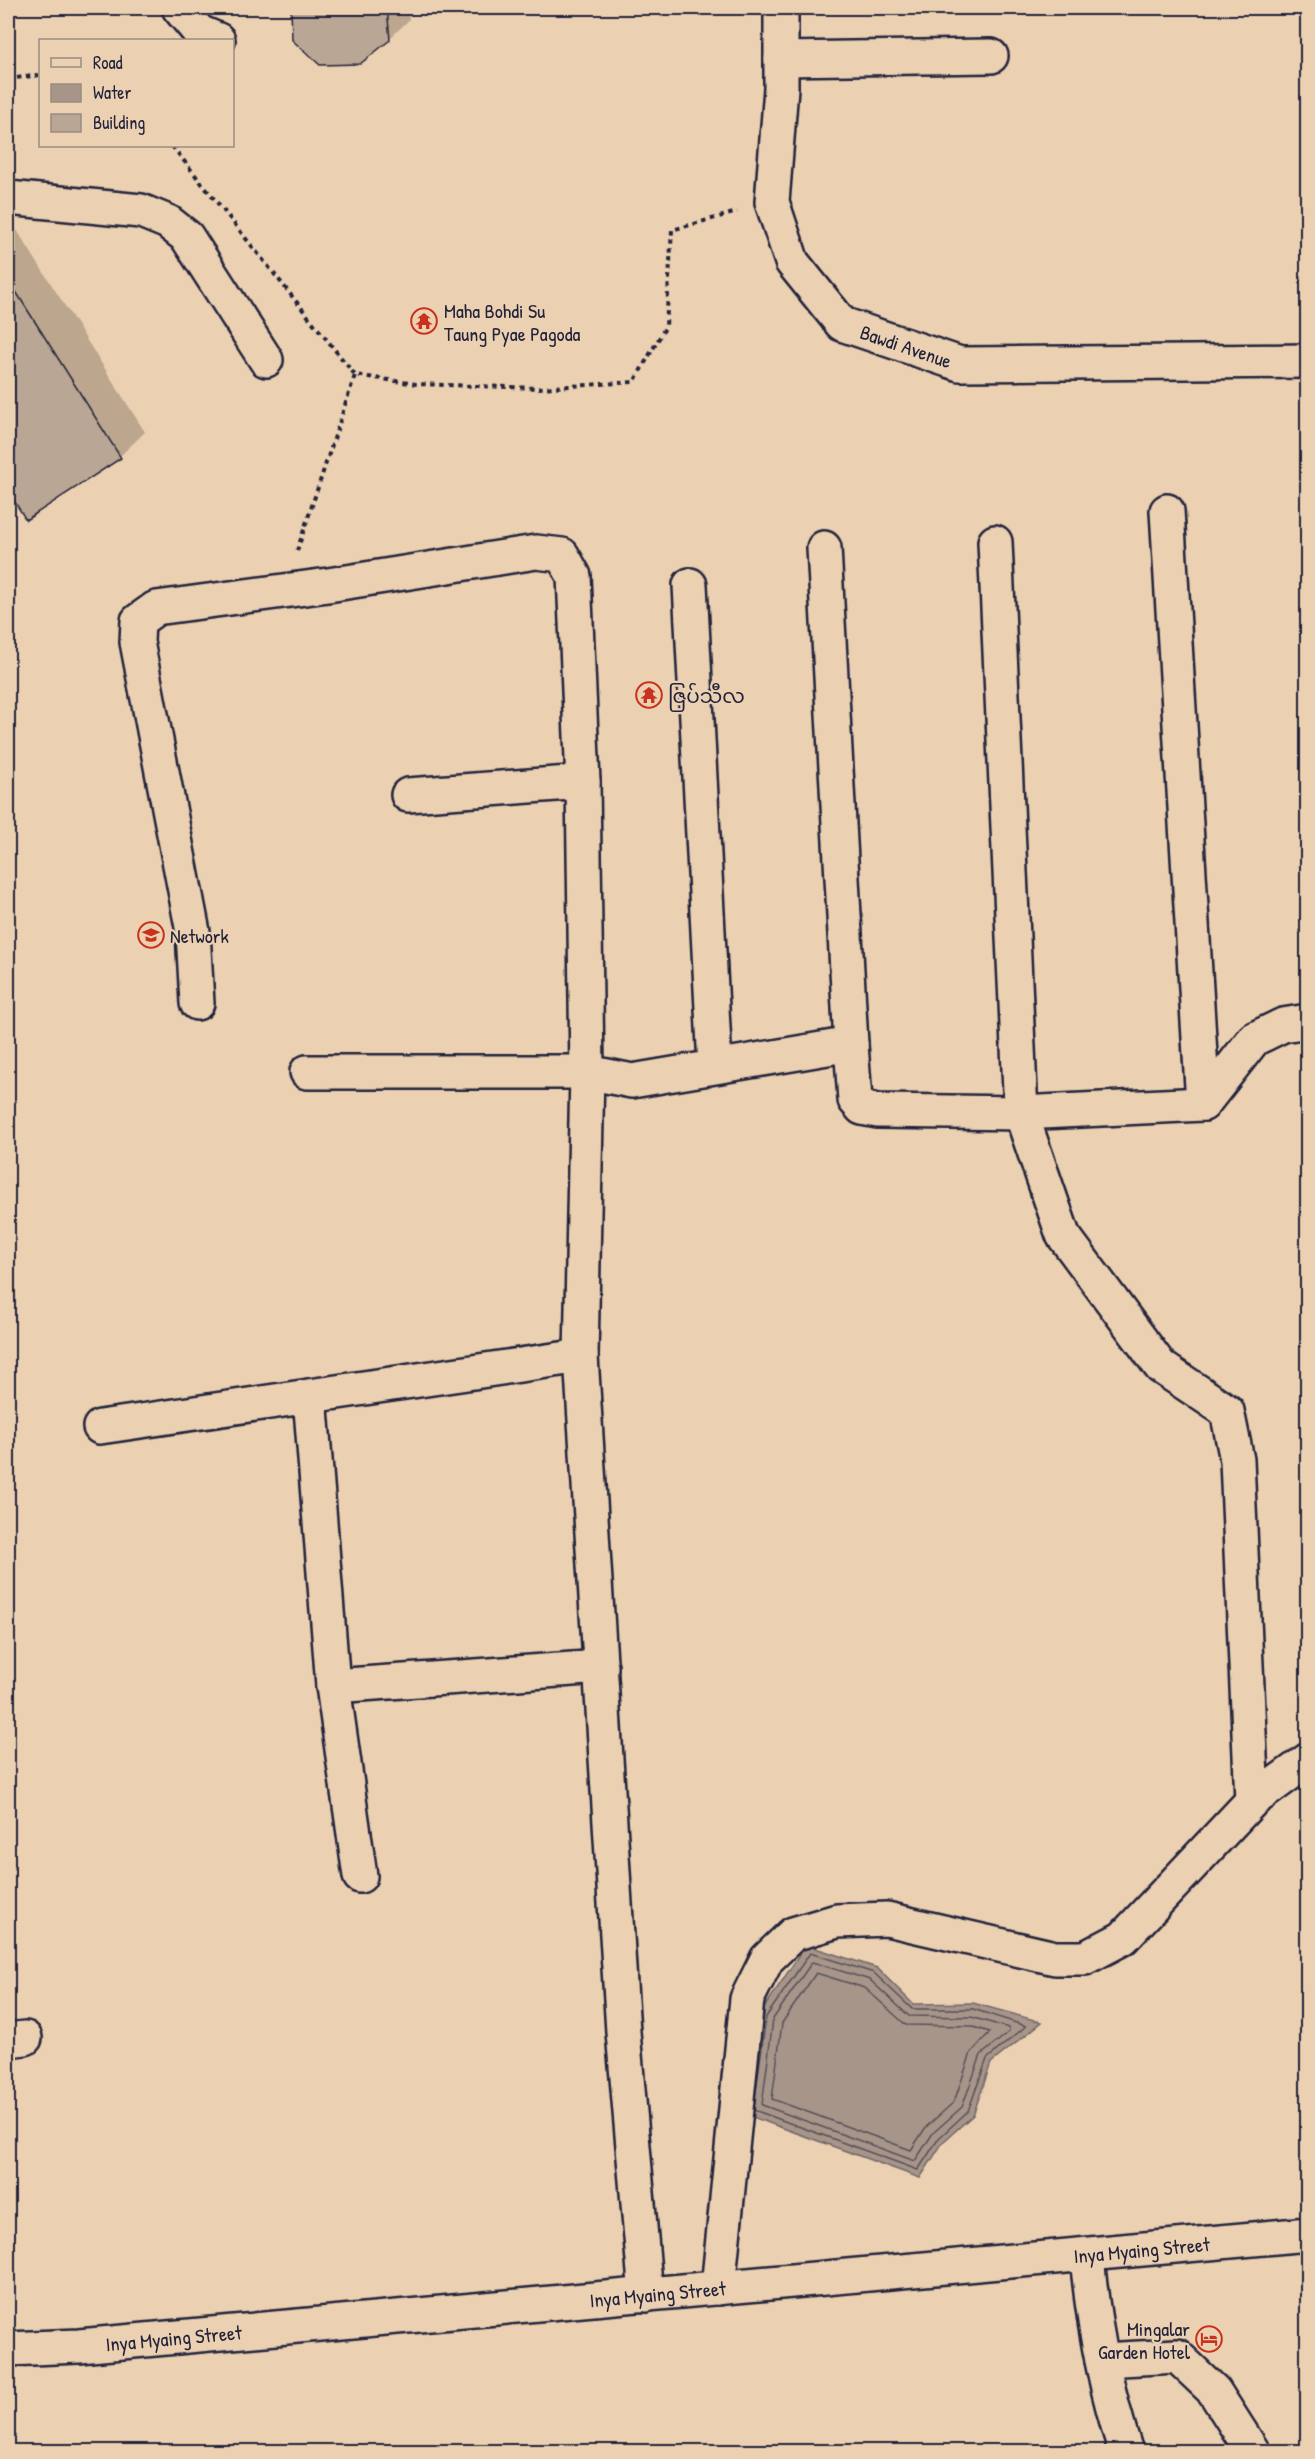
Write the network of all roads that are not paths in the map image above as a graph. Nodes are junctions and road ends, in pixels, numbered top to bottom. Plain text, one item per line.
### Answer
1 (179, 8) edge
2 (782, 8) edge
3 (215, 39) edge
4 (991, 56) dead end
5 (781, 59) junction
6 (8, 198) edge
7 (266, 360) dead end
8 (1308, 360) edge
9 (1167, 511) dead end
10 (995, 542) dead end
11 (824, 548) dead end
12 (690, 585) dead end
13 (583, 782) junction
14 (408, 795) dead end
15 (197, 1003) dead end
16 (1308, 1021) edge
17 (851, 1044) junction
18 (715, 1066) junction
19 (307, 1072) dead end
20 (587, 1072) junction
21 (1203, 1104) junction
22 (1021, 1113) junction
23 (581, 1356) junction
24 (310, 1396) junction
25 (100, 1427) dead end
26 (601, 1667) junction
27 (333, 1686) junction
28 (1308, 1760) edge
29 (1252, 1801) junction
30 (360, 1876) dead end
31 (1308, 2234) edge
32 (1087, 2256) junction
33 (718, 2288) junction
34 (646, 2295) junction
35 (8, 2349) edge
36 (1102, 2360) junction
37 (1126, 2451) edge
38 (1253, 2451) edge

1 - 3 street
2 - 5 street, Bawdi Avenue
4 - 5 street
5 - 8 street, Bawdi Avenue
6 - 7 street
9 - 21 street
10 - 22 street
11 - 17 street
12 - 18 street
13 - 14 street
13 - 15 street
13 - 20 street
16 - 21 street
17 - 18 street
17 - 22 street
18 - 20 street
19 - 20 street
20 - 23 street
21 - 22 street
22 - 29 street
23 - 24 street
23 - 26 street
24 - 25 street
24 - 27 street
26 - 27 street
26 - 34 street
27 - 30 street
28 - 29 street
29 - 33 street
31 - 32 street, Inya Myaing Street
32 - 33 street, Inya Myaing Street
32 - 36 street
33 - 34 street, Inya Myaing Street
34 - 35 street, Inya Myaing Street
36 - 37 street
36 - 38 street

